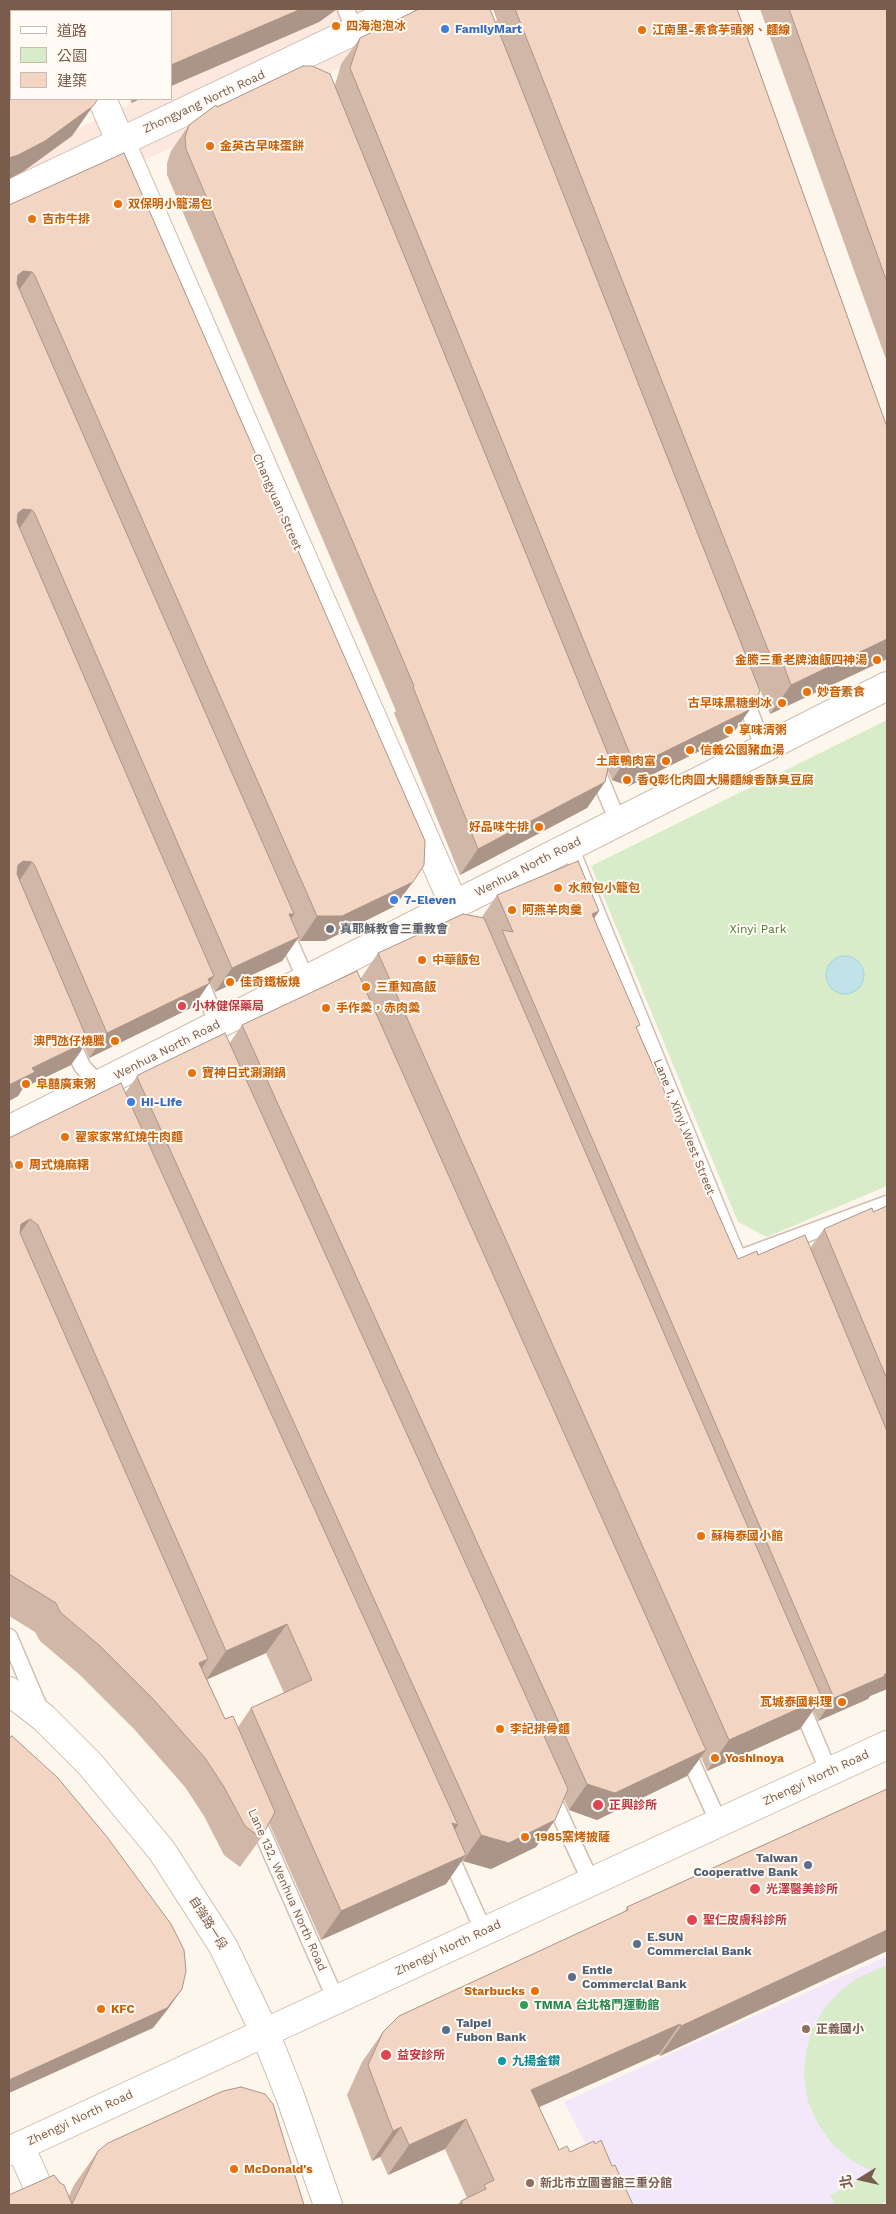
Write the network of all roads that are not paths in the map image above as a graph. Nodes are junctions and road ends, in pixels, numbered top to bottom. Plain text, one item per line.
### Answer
1 (400, 9) edge
2 (350, 20) edge
3 (102, 100) edge
4 (120, 142) junction
5 (9, 195) edge
6 (735, 675) edge
7 (887, 686) edge
8 (588, 748) edge
9 (764, 748) junction
10 (618, 822) junction
11 (570, 847) junction
12 (458, 914) junction
13 (278, 916) edge
14 (191, 960) edge
15 (306, 980) junction
16 (62, 1021) edge
17 (212, 1035) junction
18 (103, 1094) junction
19 (9, 1130) edge
20 (887, 1204) edge
21 (792, 1239) junction
22 (800, 1257) edge
23 (9, 1637) edge
24 (790, 1681) edge
25 (9, 1691) edge
26 (44, 1718) junction
27 (679, 1733) edge
28 (887, 1745) edge
29 (829, 1772) junction
30 (541, 1774) edge
31 (248, 1801) edge
32 (719, 1823) junction
33 (439, 1832) edge
34 (591, 1882) junction
35 (484, 1932) junction
36 (336, 2000) junction
37 (265, 2033) junction
38 (14, 2148) edge
39 (46, 2205) edge
40 (328, 2205) edge

1 - 2 street, Zhongyang North Road
2 - 4 street, Zhongyang North Road
3 - 4 street, Changyuan Street
4 - 5 street, Zhongyang North Road
4 - 12 street, Changyuan Street
6 - 9 lane
7 - 9 street, Wenhua North Road
8 - 10 lane
9 - 10 street, Wenhua North Road
10 - 11 street, Wenhua North Road
11 - 12 street, Wenhua North Road
11 - 21 lane, Lane 1, Xinyi West Street
12 - 15 street, Wenhua North Road
13 - 15 lane
14 - 17 lane
15 - 17 street, Wenhua North Road
16 - 18 lane
17 - 18 street, Wenhua North Road
18 - 19 street, Wenhua North Road
20 - 21 lane, Lane 1, Xinyi West Street
21 - 22 lane
23 - 26 lane
24 - 29 lane
25 - 26 street, 自強路一段
26 - 37 street, 自強路一段
27 - 32 lane
28 - 29 street, Zhengyi North Road
29 - 32 street, Zhengyi North Road
30 - 34 lane
31 - 36 lane, Lane 132, Wenhua North Road
32 - 34 street, Zhengyi North Road
33 - 35 lane
34 - 35 street, Zhengyi North Road
35 - 36 street, Zhengyi North Road
36 - 37 street, Zhengyi North Road
37 - 38 street, Zhengyi North Road
37 - 40 street, 自強路一段
38 - 39 street

